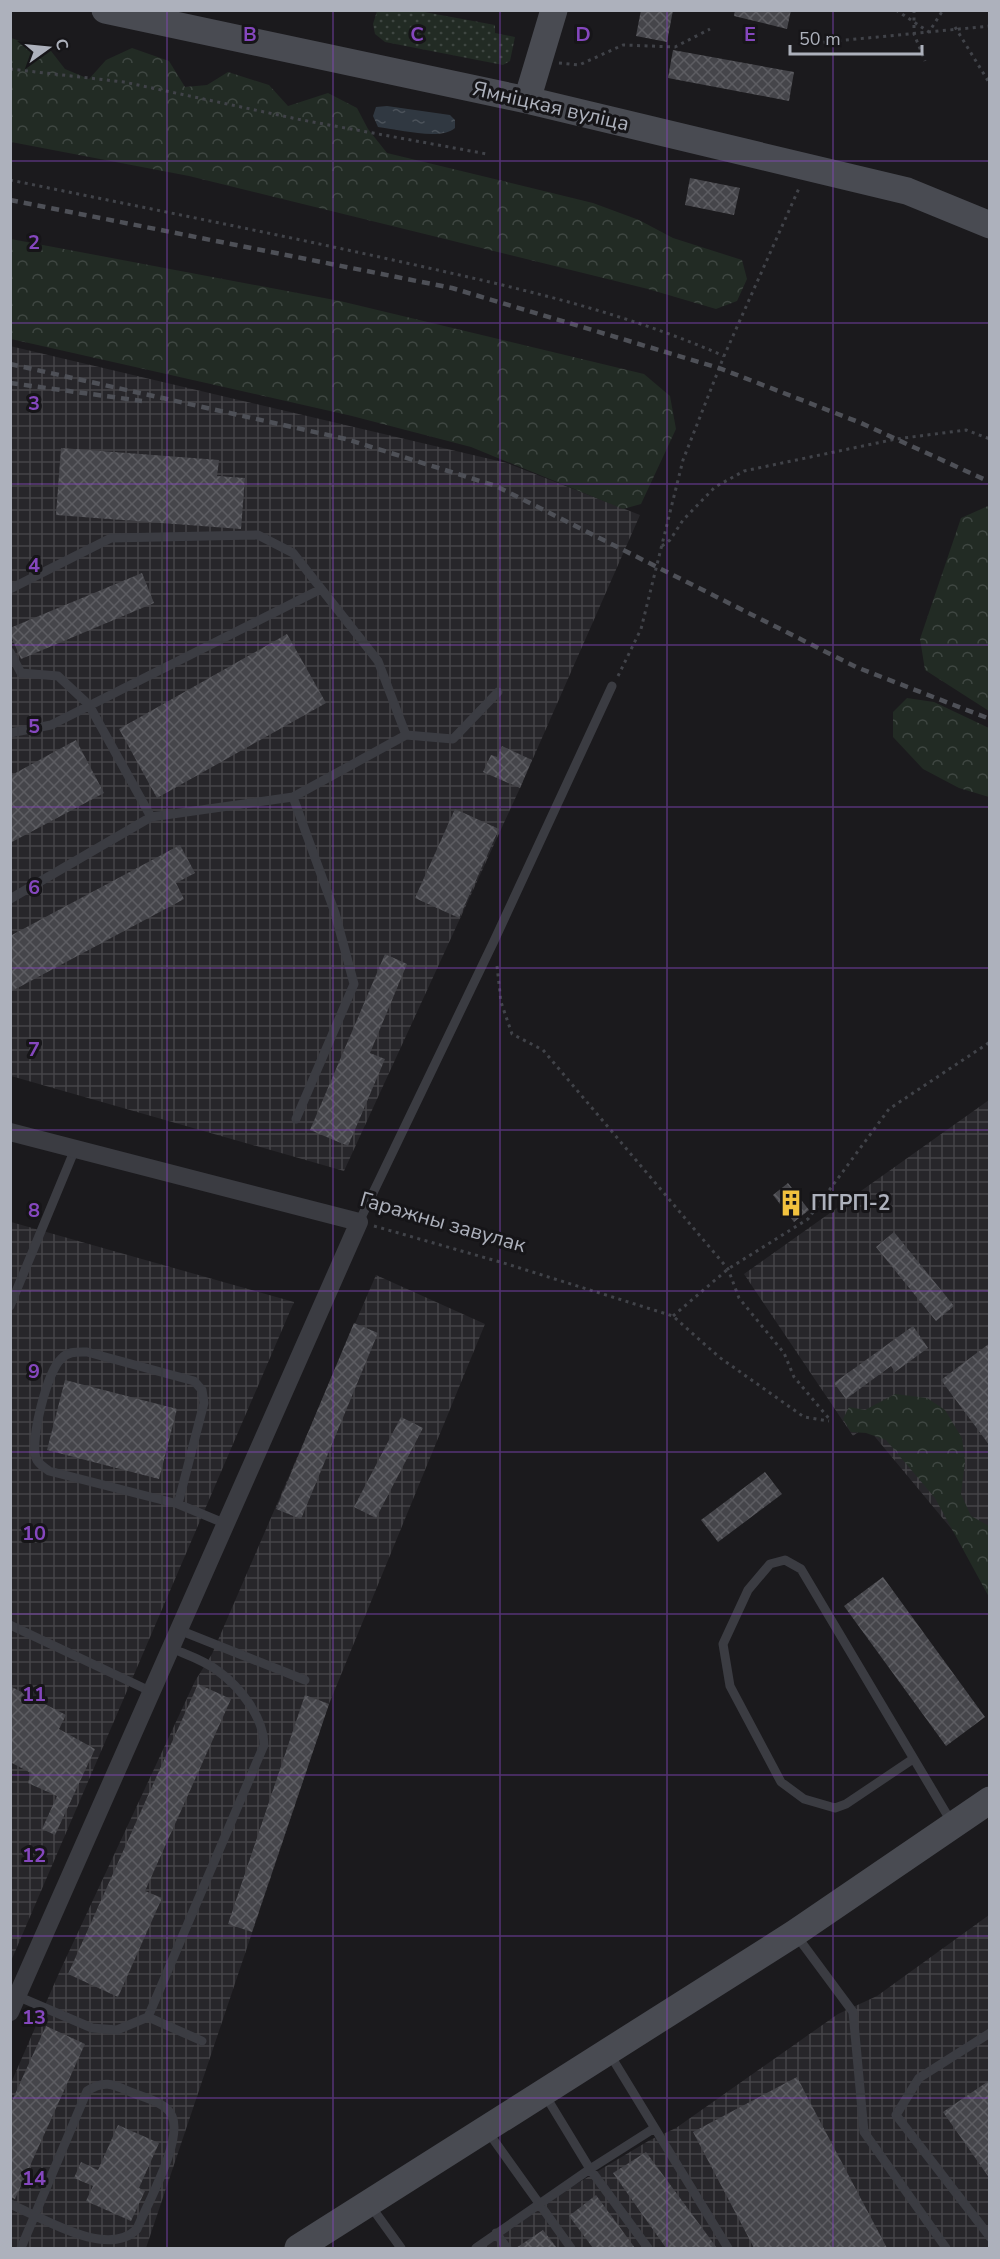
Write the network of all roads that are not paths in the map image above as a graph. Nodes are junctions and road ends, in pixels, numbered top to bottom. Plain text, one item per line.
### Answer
1 (105, 10) edge
2 (554, 10) edge
3 (527, 100) junction
4 (990, 225) edge
5 (10, 589) edge
6 (321, 589) junction
7 (10, 652) edge
8 (612, 686) road end
9 (498, 692) dead end
10 (89, 705) junction
11 (10, 733) edge
12 (406, 735) junction
13 (293, 796) junction
14 (151, 817) junction
15 (10, 898) edge
16 (296, 1119) dead end
17 (10, 1132) edge
18 (75, 1149) junction
19 (359, 1222) junction
20 (10, 1306) edge
21 (178, 1504) junction
22 (226, 1524) junction
23 (10, 1624) edge
24 (179, 1630) junction
25 (171, 1648) junction
26 (305, 1680) dead end
27 (152, 1692) junction
28 (913, 1759) junction
29 (990, 1800) edge
30 (953, 1825) junction
31 (795, 1933) junction
32 (14, 2004) edge
33 (148, 2017) junction
34 (990, 2033) edge
35 (202, 2041) dead end
36 (609, 2053) junction
37 (543, 2093) junction
38 (653, 2128) junction
39 (486, 2130) junction
40 (590, 2169) junction
41 (10, 2204) edge
42 (370, 2205) junction
43 (539, 2205) junction
44 (35, 2215) junction
45 (496, 2233) junction
46 (990, 2237) edge
47 (21, 2248) edge
48 (298, 2248) edge
49 (401, 2248) edge
50 (476, 2248) edge
51 (507, 2248) edge
52 (571, 2248) edge
53 (648, 2248) edge
54 (728, 2248) edge
55 (946, 2248) edge

1 - 3 street, Ямніцкая вуліца
2 - 3 street
3 - 4 street, Ямніцкая вуліца
5 - 6 lane
6 - 10 lane
6 - 12 lane
7 - 10 lane
8 - 19 lane
9 - 12 lane
10 - 11 lane
10 - 14 lane
12 - 13 lane
13 - 14 lane
13 - 16 lane
14 - 15 lane
17 - 18 street, Гаражны завулак
18 - 19 street, Гаражны завулак
18 - 20 lane
19 - 22 street
21 - 21 lane
21 - 22 lane
22 - 24 street
23 - 27 lane
24 - 25 street
24 - 26 lane
25 - 27 street
25 - 33 lane
27 - 32 street
28 - 28 lane
28 - 30 lane
29 - 30 street
30 - 31 street
31 - 36 street
31 - 55 lane
32 - 33 lane
33 - 35 lane
34 - 46 lane
36 - 37 street
36 - 38 lane
37 - 39 street
37 - 40 lane
38 - 40 lane
38 - 54 lane
39 - 42 street
39 - 43 lane
40 - 43 lane
40 - 53 lane
41 - 44 lane
42 - 48 street
42 - 49 lane
43 - 45 lane
43 - 52 lane
44 - 44 lane
44 - 47 lane
45 - 50 lane
45 - 51 lane

